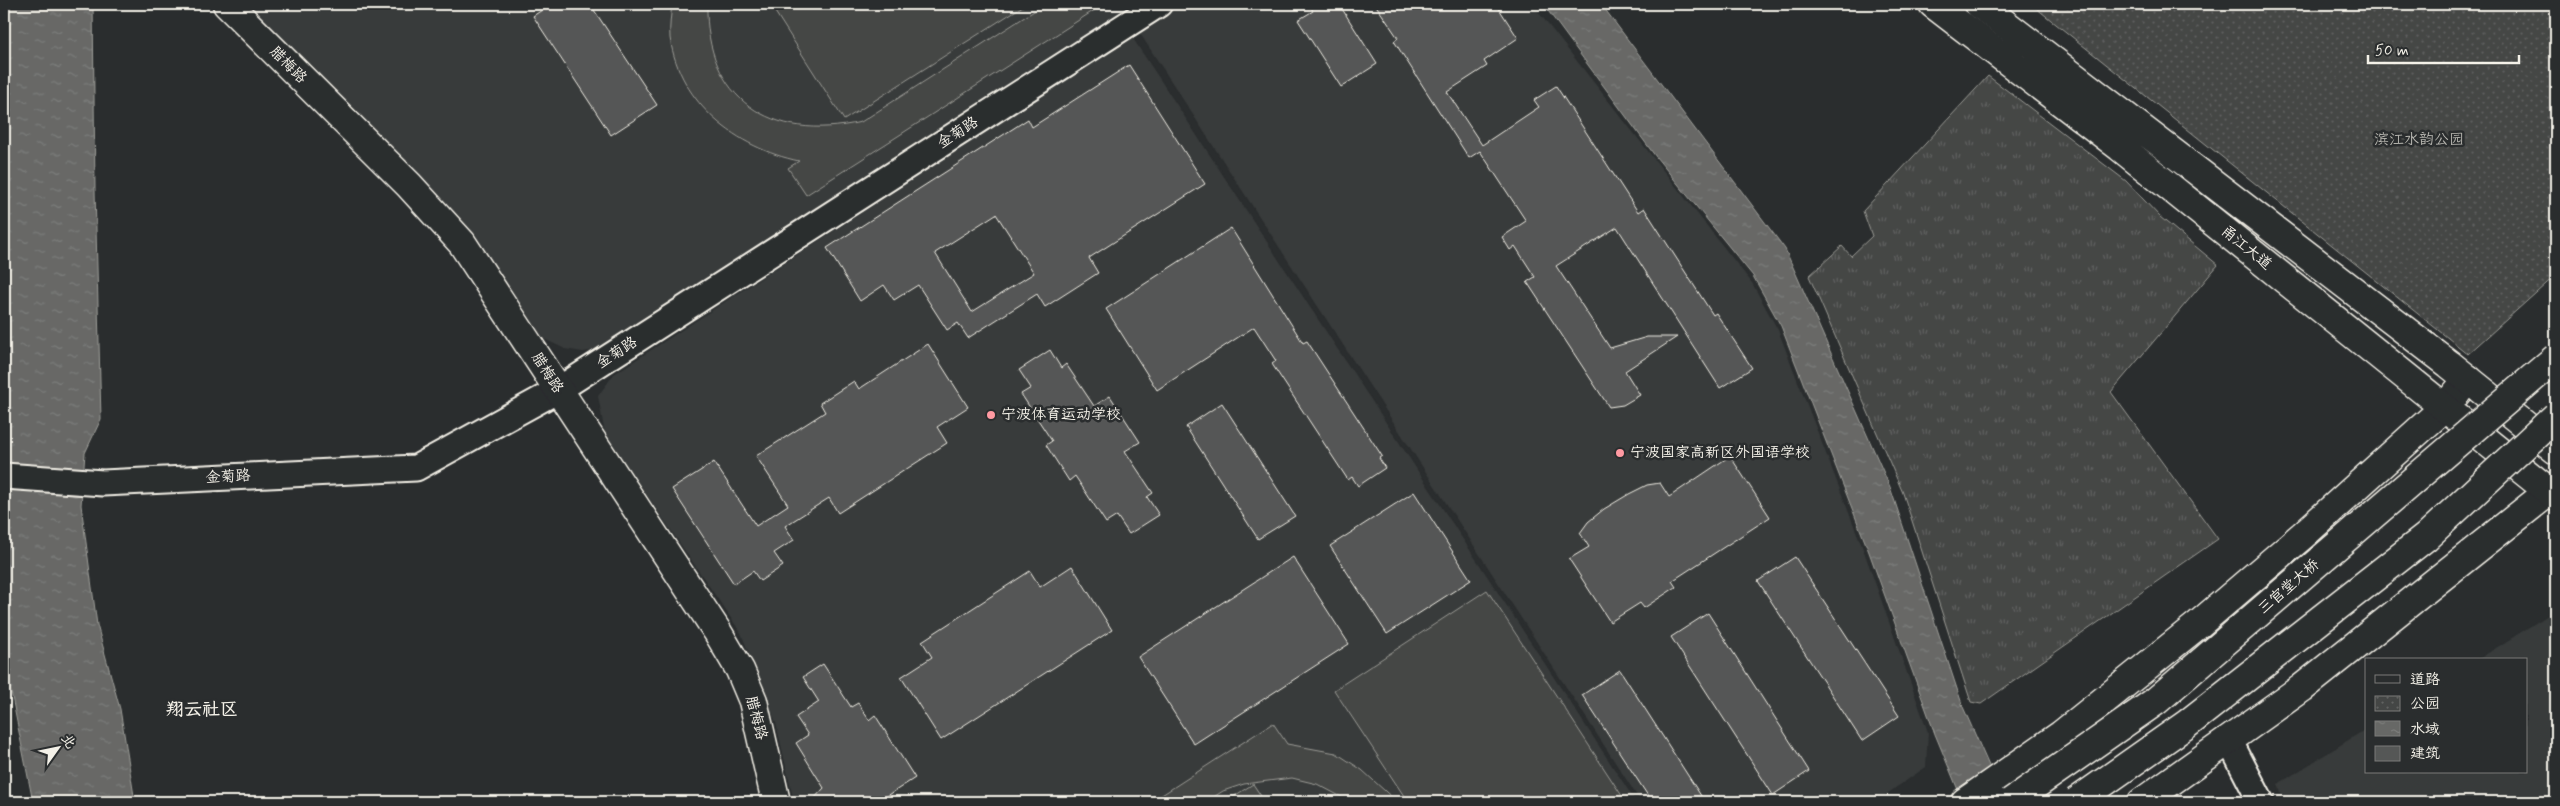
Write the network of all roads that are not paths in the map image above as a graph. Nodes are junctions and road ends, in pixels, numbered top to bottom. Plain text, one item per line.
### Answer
1 (227, 4) edge
2 (1159, 4) edge
3 (1933, 4) edge
4 (1980, 4) edge
5 (2556, 358) edge
6 (2468, 379) junction
7 (558, 390) junction
8 (2445, 406) junction
9 (2556, 416) edge
10 (2556, 450) edge
11 (4, 476) edge
12 (2554, 492) edge
13 (2229, 740) junction
14 (776, 802) edge
15 (1965, 802) edge
16 (2011, 802) edge
17 (2076, 802) edge
18 (2142, 802) edge
19 (2260, 802) edge

1 - 7 main road, 腊梅路
2 - 7 street, 金菊路
3 - 8 main road, 甬江大道
4 - 6 main road, 甬江大道
5 - 16 main road, 三官堂大桥, bridge
6 - 8 main road
6 - 10 main road, 甬江大道
7 - 11 street, 金菊路
7 - 14 main road, 腊梅路
8 - 12 main road, 甬江大道
8 - 15 main road
9 - 17 main road, bridge
12 - 13 main road
13 - 18 main road
13 - 19 street

